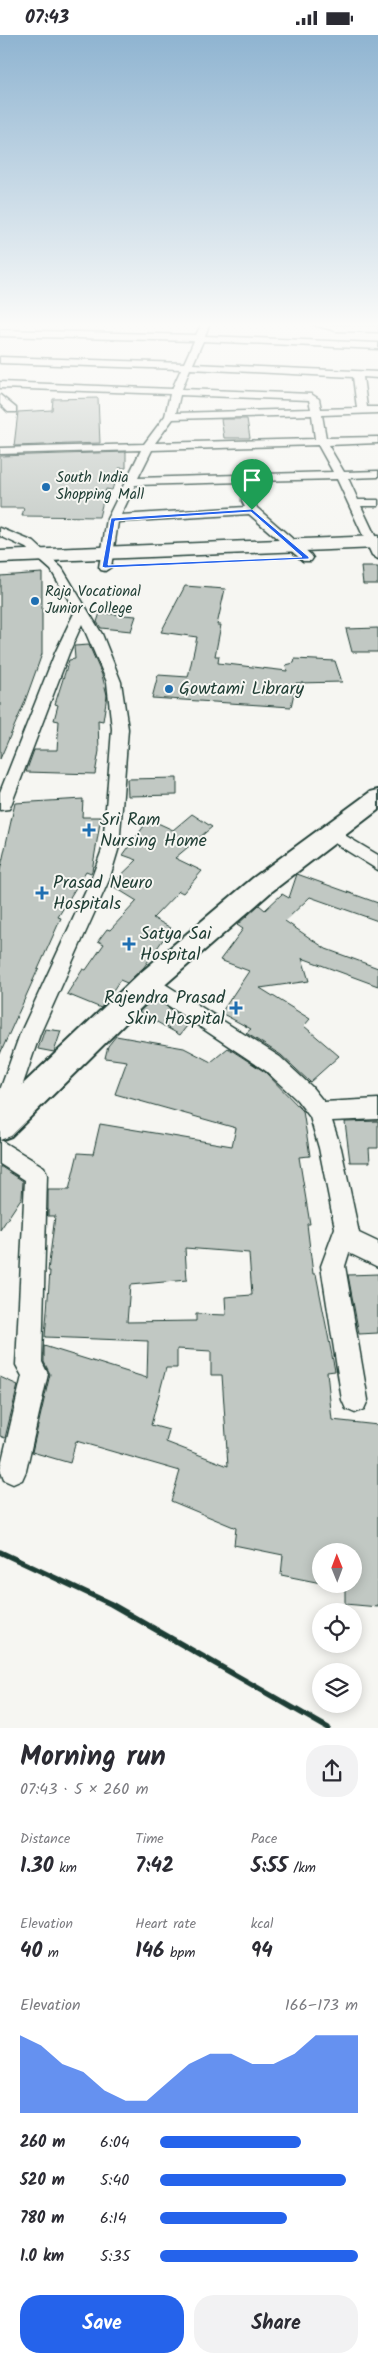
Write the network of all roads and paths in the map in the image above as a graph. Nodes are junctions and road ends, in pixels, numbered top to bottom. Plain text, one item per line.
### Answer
1 (6, 404) edge
2 (173, 404) edge
3 (315, 404) edge
4 (361, 404) edge
5 (12, 410) dead end
6 (378, 410) edge
7 (362, 411) junction
8 (317, 413) junction
9 (170, 416) junction
10 (378, 440) edge
11 (322, 441) junction
12 (148, 446) junction
13 (0, 451) edge
14 (378, 474) edge
15 (341, 476) junction
16 (249, 479) junction
17 (130, 482) junction
18 (353, 503) junction
19 (378, 503) edge
20 (252, 510) junction
21 (113, 519) junction
22 (0, 532) edge
23 (376, 547) edge
24 (300, 552) junction
25 (0, 557) edge
26 (106, 560) junction
27 (49, 562) junction
28 (0, 570) edge
29 (81, 612) junction
30 (377, 799) edge
31 (0, 804) edge
32 (331, 833) junction
33 (378, 863) edge
34 (149, 981) junction
35 (378, 1109) edge
36 (319, 1112) junction
37 (0, 1119) edge
38 (0, 1126) edge
39 (0, 1151) edge
40 (346, 1230) junction
41 (378, 1255) edge
42 (355, 1400) dead end
43 (13, 1471) dead end

1 - 5 street
2 - 9 street
3 - 8 street
4 - 7 street
6 - 7 street
7 - 8 street
8 - 9 street
8 - 11 street
9 - 12 street
10 - 11 street
11 - 12 street
11 - 15 street
12 - 13 street
12 - 17 street
14 - 15 street
15 - 16 street
15 - 18 street
16 - 17 street
16 - 20 street
17 - 21 street
18 - 19 street
18 - 23 street
20 - 21 street
20 - 24 street
21 - 26 street
22 - 27 street
23 - 24 main road
24 - 26 main road
25 - 27 main road
26 - 27 main road
27 - 28 main road
27 - 29 street
29 - 31 street
29 - 37 street
30 - 32 street
32 - 33 street
32 - 34 street
34 - 36 street
34 - 38 street
35 - 36 street
36 - 40 street
39 - 43 street
40 - 41 street
40 - 42 street

